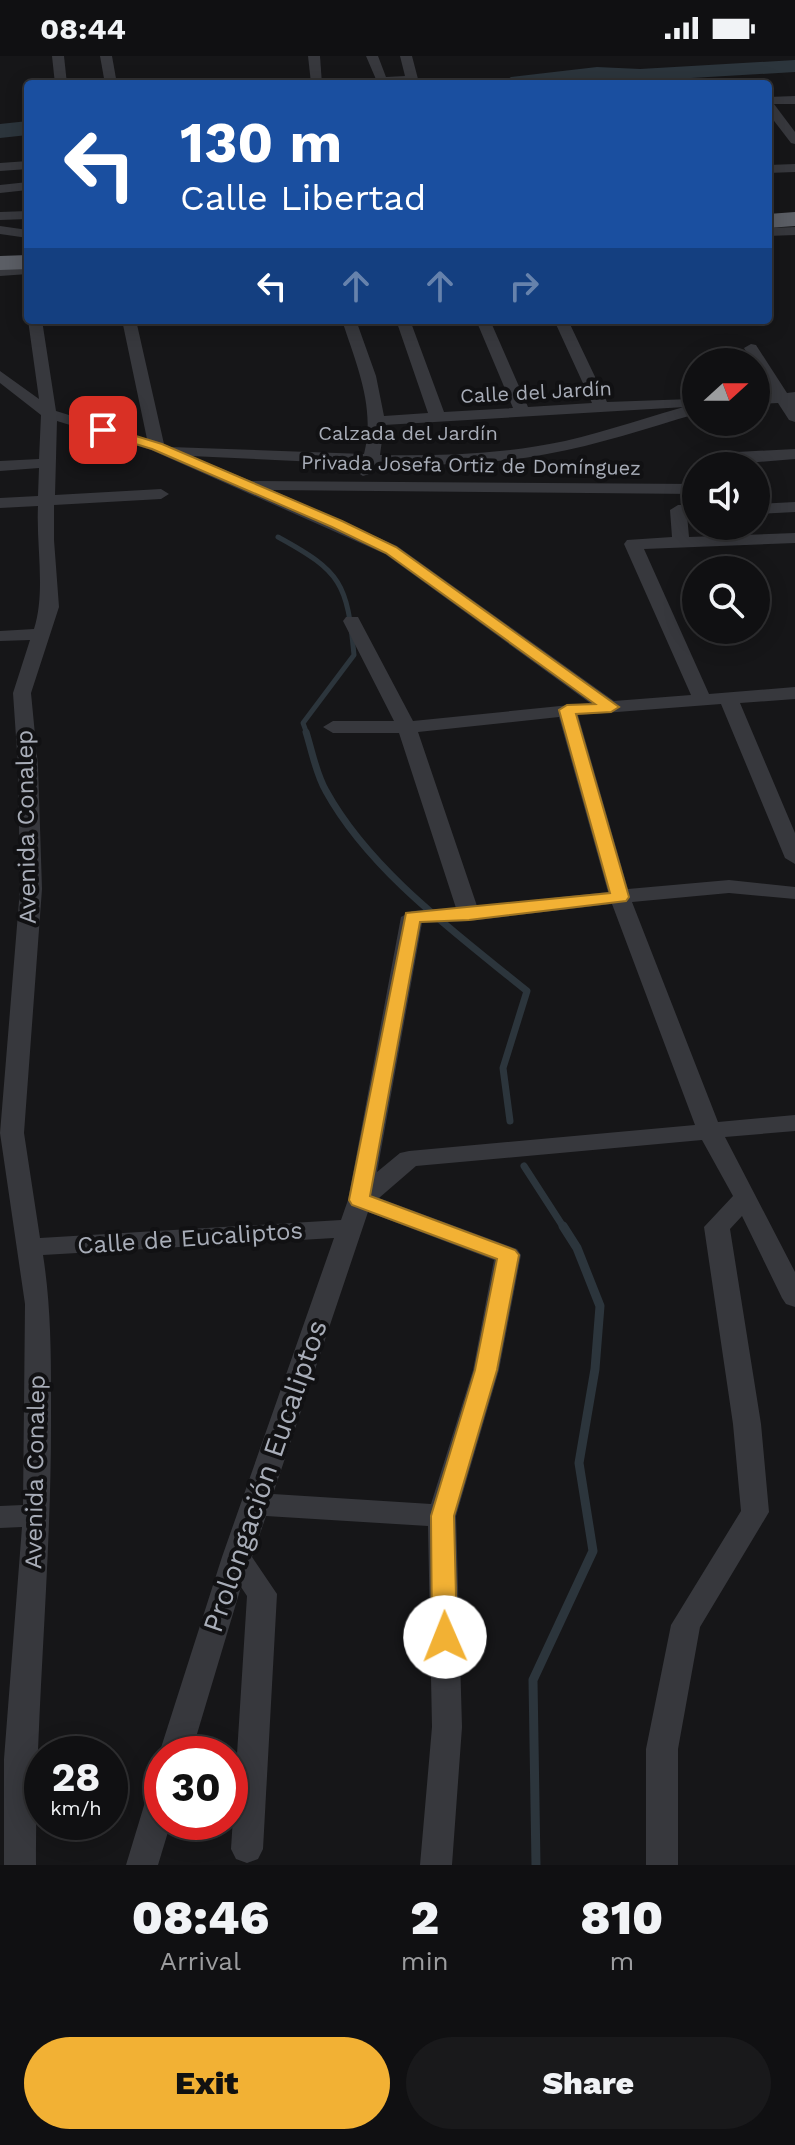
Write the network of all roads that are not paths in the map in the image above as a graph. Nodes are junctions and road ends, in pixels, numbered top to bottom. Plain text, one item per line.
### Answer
1 (58, 56) edge
2 (106, 56) edge
3 (314, 56) edge
4 (372, 56) edge
5 (406, 56) edge
6 (61, 80) edge
7 (110, 80) edge
8 (317, 80) edge
9 (382, 80) edge
10 (397, 80) edge
11 (795, 100) edge
12 (772, 108) edge
13 (772, 109) edge
14 (772, 111) edge
15 (795, 114) edge
16 (793, 135) edge
17 (24, 165) edge
18 (0, 167) edge
19 (795, 168) edge
20 (772, 169) edge
21 (24, 186) edge
22 (0, 189) edge
23 (795, 208) edge
24 (772, 209) edge
25 (24, 215) edge
26 (0, 216) edge
27 (795, 219) edge
28 (772, 221) edge
29 (0, 230) edge
30 (795, 231) edge
31 (772, 232) edge
32 (24, 233) edge
33 (24, 249) edge
34 (0, 251) edge
35 (24, 262) edge
36 (0, 263) edge
37 (24, 271) edge
38 (0, 272) edge
39 (36, 324) edge
40 (130, 324) edge
41 (350, 324) edge
42 (404, 324) edge
43 (485, 324) edge
44 (563, 324) edge
45 (770, 372) edge
46 (0, 376) edge
47 (789, 397) edge
48 (682, 402) edge
49 (602, 408) junction
50 (523, 413) junction
51 (682, 413) edge
52 (49, 414) junction
53 (795, 417) edge
54 (438, 418) junction
55 (379, 421) junction
56 (160, 448) junction
57 (795, 454) edge
58 (770, 457) edge
59 (372, 459) junction
60 (47, 463) junction
61 (0, 466) edge
62 (246, 485) junction
63 (363, 486) junction
64 (682, 489) edge
65 (161, 494) dead end
66 (47, 500) junction
67 (0, 503) edge
68 (795, 507) edge
69 (770, 508) edge
70 (682, 510) edge
71 (795, 538) edge
72 (681, 543) junction
73 (352, 621) dead end
74 (42, 634) junction
75 (0, 636) edge
76 (795, 693) edge
77 (702, 699) junction
78 (729, 700) junction
79 (611, 707) junction
80 (567, 710) junction
81 (333, 727) dead end
82 (407, 727) junction
83 (795, 858) edge
84 (795, 893) edge
85 (620, 897) junction
86 (469, 915) junction
87 (795, 1123) edge
88 (709, 1131) junction
89 (746, 1198) junction
90 (360, 1200) junction
91 (350, 1228) junction
92 (29, 1247) junction
93 (795, 1298) edge
94 (255, 1504) junction
95 (37, 1515) junction
96 (442, 1516) junction
97 (0, 1517) edge
98 (236, 1557) junction
99 (181, 1736) edge
100 (150, 1840) edge
101 (247, 1849) dead end
102 (20, 1865) edge
103 (142, 1865) edge
104 (436, 1865) edge
105 (662, 1865) edge

1 - 6 street
2 - 7 street
3 - 8 street
4 - 9 street
5 - 10 street
11 - 12 street
13 - 15 street
14 - 16 street
17 - 18 street
19 - 20 street
21 - 22 street
23 - 24 highway
25 - 26 street
27 - 28 highway
29 - 32 street
30 - 31 street
33 - 34 highway
35 - 36 highway
37 - 38 street
39 - 52 street, Avenida Conalep
40 - 56 street
41 - 55 street
42 - 54 street
43 - 50 street
44 - 49 street
45 - 47 street
46 - 52 street
47 - 53 street
48 - 49 street, Calle del Jardín
49 - 50 street, Calle del Jardín
50 - 54 street, Calle del Jardín
51 - 59 street, Calzada del Jardín
52 - 56 street
52 - 60 street, Avenida Conalep
54 - 55 street, Calle del Jardín
55 - 59 street
56 - 59 street, Calzada del Jardín
56 - 62 street
57 - 58 street
59 - 63 street
60 - 61 street
60 - 66 street, Avenida Conalep
62 - 63 street, Privada Josefa Ortiz de Domínguez
62 - 79 street
63 - 64 street, Privada Josefa Ortiz de Domínguez
65 - 66 street
66 - 67 street
66 - 74 street, Avenida Conalep
68 - 69 street
70 - 72 street
71 - 72 street
72 - 77 street
73 - 82 street
74 - 75 street
74 - 92 street, Avenida Conalep
76 - 78 street
77 - 78 street
77 - 79 street
78 - 83 street
79 - 80 street
80 - 82 street
80 - 85 street
81 - 82 street
82 - 86 street
84 - 85 street, Prolongación Eucaliptos
85 - 86 street, Prolongación Eucaliptos
85 - 88 street
86 - 90 street, Prolongación Eucaliptos
87 - 88 street
88 - 89 street
88 - 90 street
89 - 93 street
89 - 105 street
90 - 91 street, Prolongación Eucaliptos
90 - 96 street
91 - 92 street, Calle de Eucaliptos
91 - 94 street, Prolongación Eucaliptos
92 - 95 street, Avenida Conalep
94 - 96 street
94 - 98 street, Prolongación Eucaliptos
95 - 97 street
95 - 102 street, Avenida Conalep
96 - 104 street
98 - 99 street, Prolongación Eucaliptos
98 - 101 street
100 - 103 street

